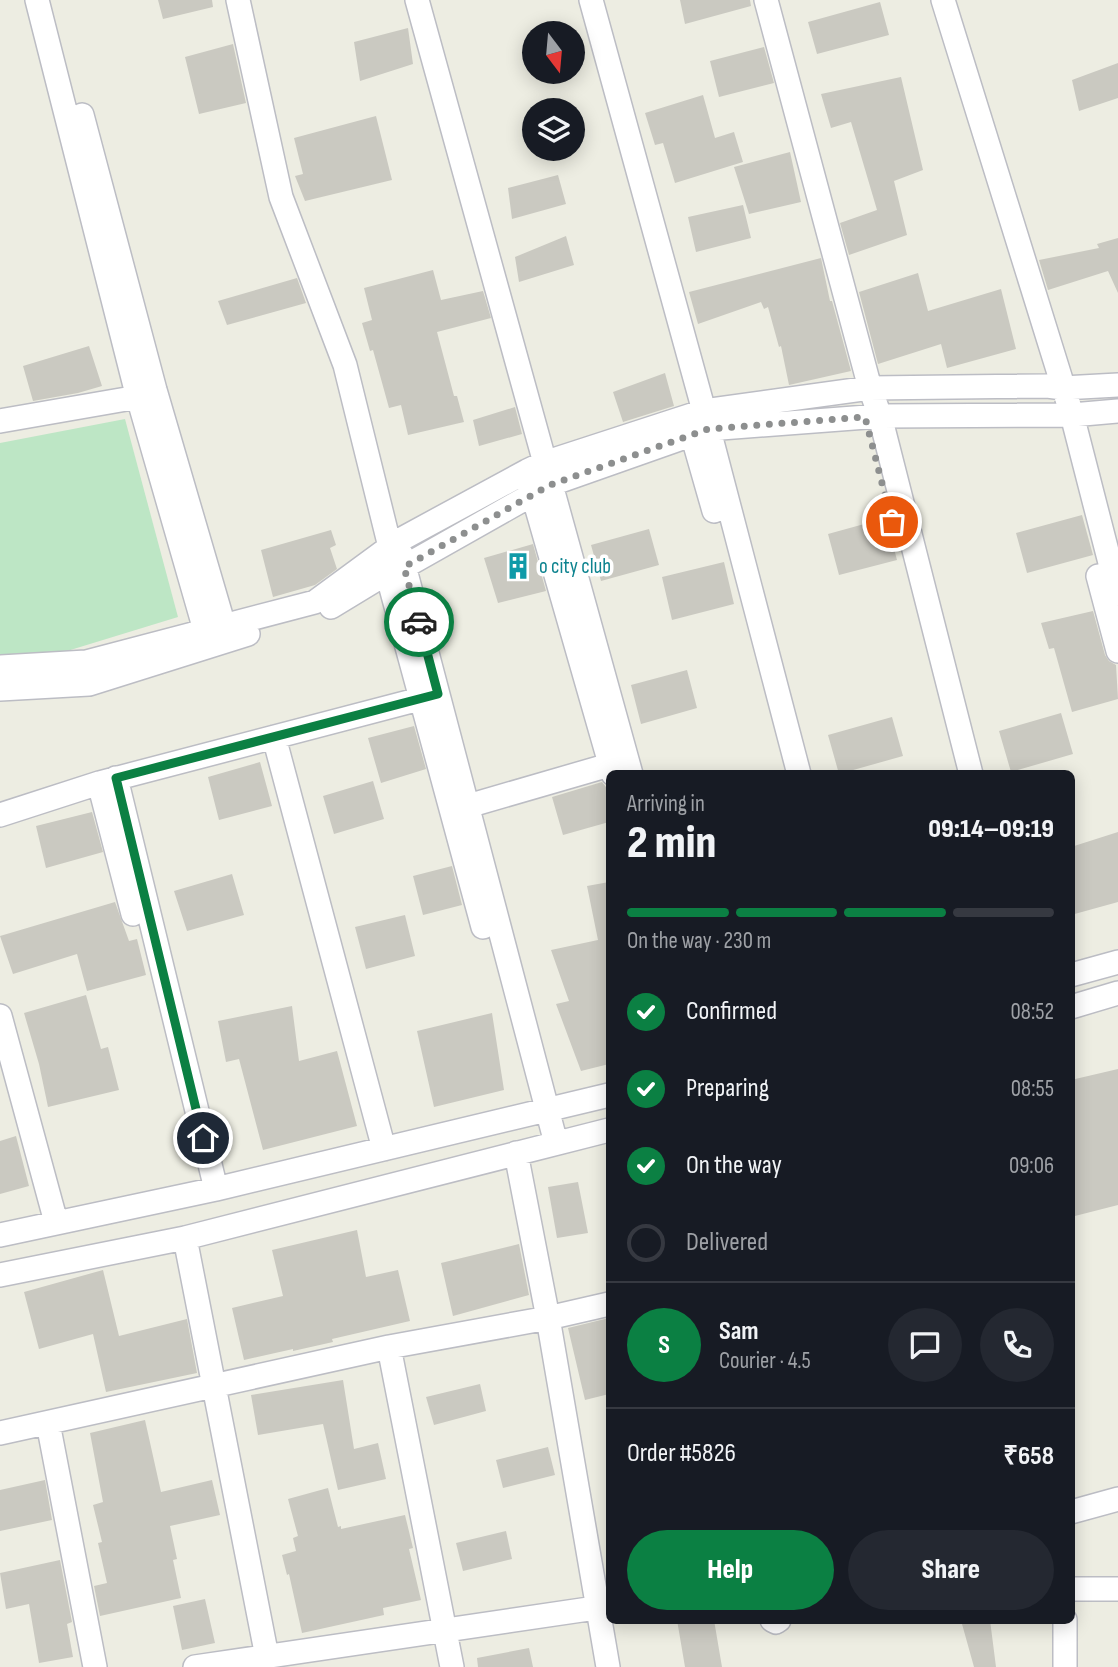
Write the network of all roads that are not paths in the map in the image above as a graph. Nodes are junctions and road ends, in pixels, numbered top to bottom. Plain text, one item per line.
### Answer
1 (37, 0) edge
2 (52, 0) edge
3 (238, 0) edge
4 (417, 0) edge
5 (591, 0) edge
6 (766, 0) edge
7 (943, 0) edge
8 (1118, 385) edge
9 (1055, 387) junction
10 (862, 390) junction
11 (138, 397) junction
12 (1118, 411) edge
13 (1064, 415) junction
14 (872, 416) junction
15 (0, 421) edge
16 (698, 423) junction
17 (538, 478) junction
18 (394, 544) junction
19 (396, 570) junction
20 (1118, 594) edge
21 (214, 628) junction
22 (1118, 651) edge
23 (0, 667) edge
24 (0, 689) edge
25 (430, 696) junction
26 (267, 739) junction
27 (621, 768) edge
28 (787, 770) edge
29 (798, 770) edge
30 (957, 770) edge
31 (970, 770) edge
32 (606, 772) edge
33 (108, 781) junction
34 (468, 806) junction
35 (0, 814) edge
36 (1118, 962) edge
37 (1075, 974) edge
38 (1118, 993) edge
39 (1075, 1006) edge
40 (0, 1016) edge
41 (0, 1058) edge
42 (606, 1096) edge
43 (539, 1113) junction
44 (606, 1131) edge
45 (537, 1147) junction
46 (377, 1151) junction
47 (211, 1190) junction
48 (49, 1224) junction
49 (0, 1235) edge
50 (185, 1238) junction
51 (0, 1275) edge
52 (606, 1305) edge
53 (548, 1318) junction
54 (389, 1347) junction
55 (213, 1385) junction
56 (48, 1423) junction
57 (0, 1433) edge
58 (1118, 1499) edge
59 (1075, 1511) edge
60 (1075, 1589) edge
61 (1118, 1589) edge
62 (604, 1606) edge
63 (1065, 1624) edge
64 (446, 1631) junction
65 (268, 1662) edge
66 (96, 1667) edge
67 (194, 1667) edge
68 (452, 1667) edge
69 (608, 1667) edge
70 (1065, 1667) edge

1 - 11 street
2 - 21 street
3 - 18 street
4 - 17 street
5 - 16 street
6 - 10 street
7 - 9 street
8 - 9 street
9 - 10 street
9 - 13 street
10 - 14 street
10 - 16 street
11 - 15 street
11 - 21 street
12 - 13 street
13 - 14 street
13 - 20 street
13 - 22 street
14 - 16 street
14 - 30 street
14 - 31 street
16 - 17 street
16 - 28 street
16 - 29 street
17 - 18 street
17 - 19 street
17 - 27 street
18 - 19 street
18 - 21 street
19 - 24 street
19 - 25 street
21 - 23 street
25 - 26 street
25 - 34 street
25 - 43 street
26 - 33 street
26 - 46 street
32 - 34 street
33 - 35 street
33 - 47 street
34 - 43 street
36 - 37 street
38 - 39 street
40 - 48 street
41 - 48 street
42 - 43 street
43 - 45 street
43 - 46 street
44 - 45 street
45 - 50 street
45 - 53 street
46 - 47 street
47 - 48 street
48 - 49 street
50 - 51 street
50 - 55 street
52 - 53 street
53 - 54 street
53 - 62 street
54 - 55 street
54 - 64 street
55 - 56 street
55 - 65 street
56 - 57 street
56 - 66 street
58 - 59 street
60 - 61 street
62 - 64 street
62 - 69 street
63 - 70 street
64 - 65 street
64 - 68 street
65 - 67 street

